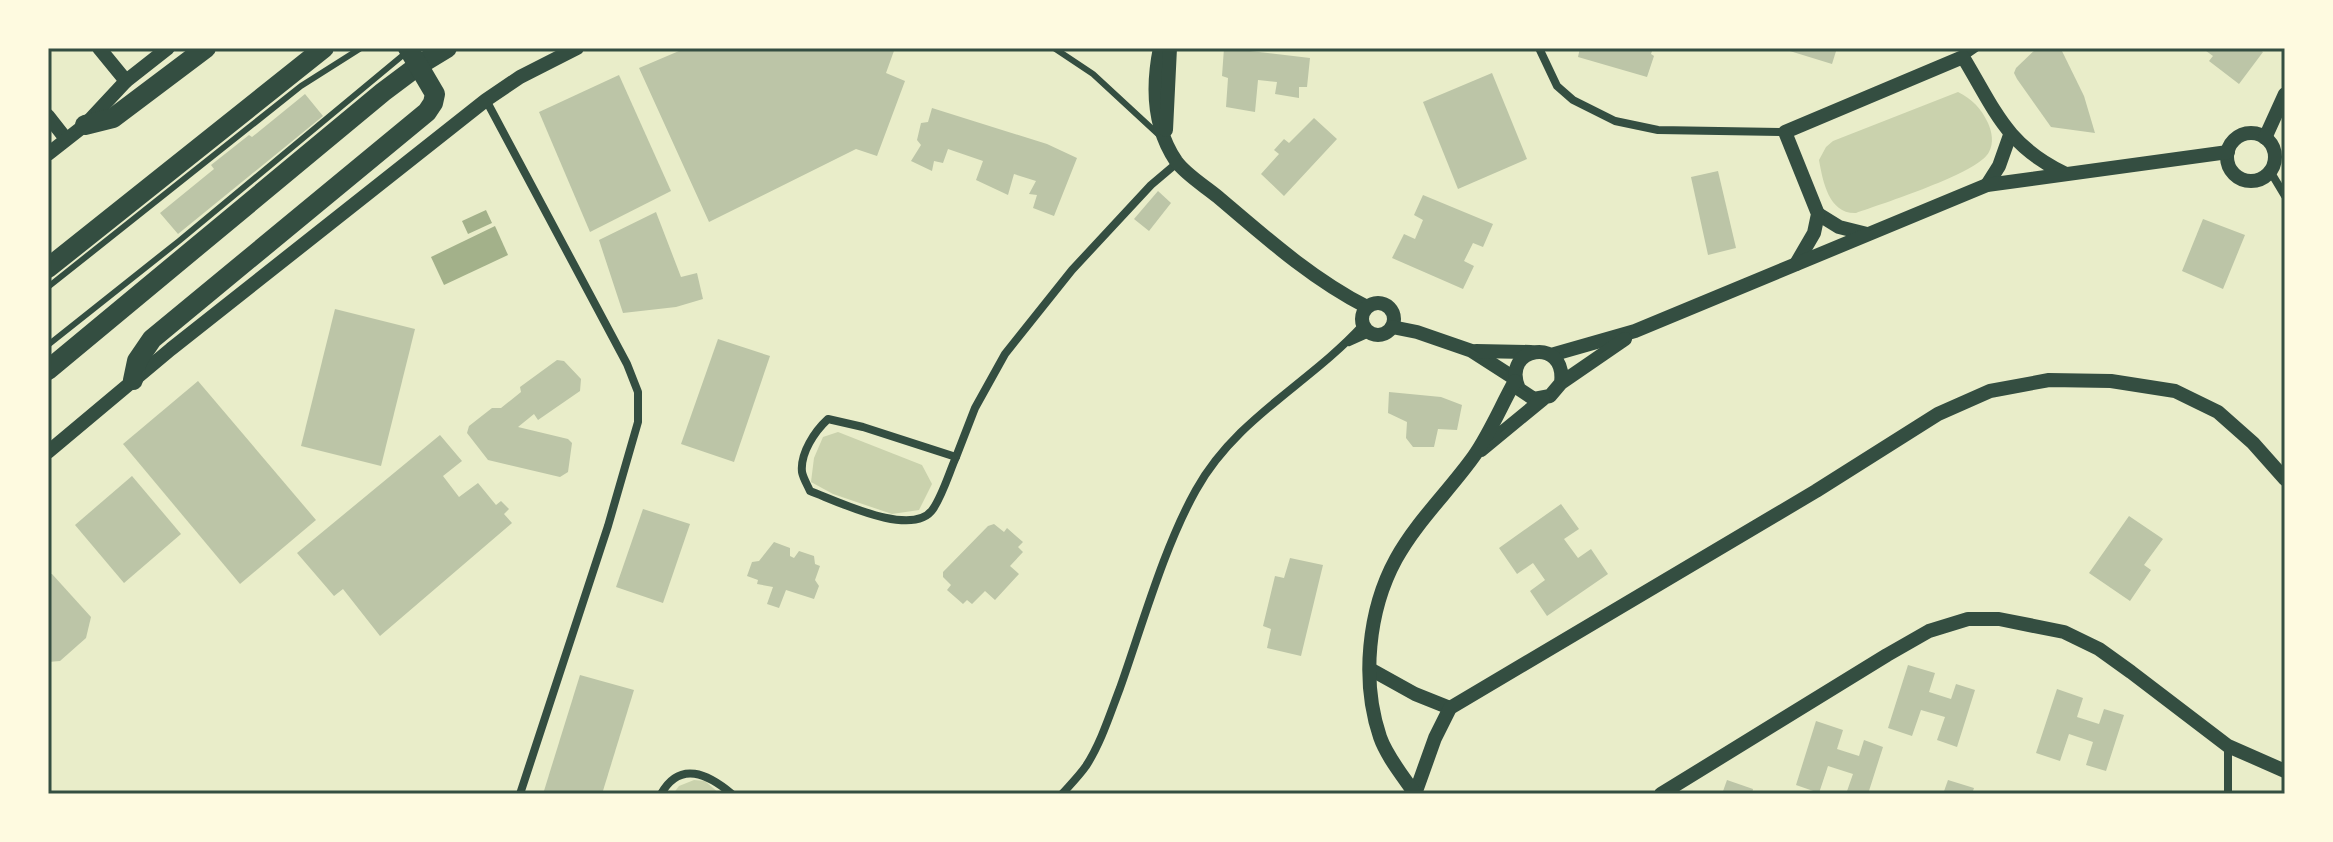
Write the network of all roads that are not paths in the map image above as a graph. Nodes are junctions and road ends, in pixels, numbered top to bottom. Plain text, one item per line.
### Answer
1 (99, 48) edge
2 (168, 48) edge
3 (206, 48) edge
4 (324, 48) edge
5 (361, 48) edge
6 (447, 48) edge
7 (577, 48) edge
8 (1054, 48) edge
9 (1160, 48) edge
10 (1170, 48) edge
11 (1539, 48) edge
12 (1976, 48) edge
13 (412, 53) edge
14 (1963, 57) junction
15 (126, 81) junction
16 (2285, 94) edge
17 (486, 100) junction
18 (48, 116) edge
19 (85, 125) junction
20 (1785, 132) junction
21 (2010, 135) junction
22 (2261, 136) junction
23 (66, 139) junction
24 (1166, 142) junction
25 (48, 154) edge
26 (2227, 156) junction
27 (1177, 163) junction
28 (2064, 174) junction
29 (2268, 174) junction
30 (1987, 185) junction
31 (2285, 196) edge
32 (1818, 214) junction
33 (1867, 234) junction
34 (1795, 264) junction
35 (48, 268) edge
36 (48, 287) edge
37 (1365, 320) junction
38 (1393, 323) junction
39 (1635, 331) junction
40 (48, 345) edge
41 (1472, 351) junction
42 (1543, 353) junction
43 (48, 370) edge
44 (133, 380) junction
45 (1515, 380) junction
46 (1561, 383) junction
47 (1543, 399) junction
48 (48, 452) edge
49 (1474, 455) junction
50 (956, 457) junction
51 (2285, 479) edge
52 (1370, 669) junction
53 (1450, 708) junction
54 (2228, 746) junction
55 (2285, 771) edge
56 (520, 794) edge
57 (661, 794) edge
58 (732, 794) edge
59 (1062, 794) edge
60 (1415, 794) edge
61 (1661, 794) edge
62 (2228, 794) edge

1 - 15 street
2 - 15 street
3 - 19 main road
4 - 35 main road
5 - 36 lane
6 - 13 main road
7 - 17 street
8 - 24 lane
9 - 24 street
10 - 24 street
11 - 20 street
12 - 14 street
13 - 40 lane
13 - 43 main road
13 - 44 main road
14 - 20 street
14 - 21 street
15 - 19 street
16 - 22 street
17 - 44 street
17 - 56 street
18 - 23 street
19 - 23 street
20 - 32 street
21 - 28 street
21 - 30 street
22 - 26 street
22 - 29 street
23 - 25 street
24 - 27 street
26 - 28 street
26 - 29 street
27 - 37 street
27 - 50 street
28 - 30 street
29 - 31 street
30 - 33 street
32 - 33 street
32 - 34 street
33 - 34 street
34 - 39 street
37 - 38 street
37 - 38 street
37 - 59 street
38 - 41 street
39 - 42 street
39 - 46 street
41 - 42 street
41 - 45 street
42 - 45 street
42 - 46 street
44 - 48 street
45 - 47 street
45 - 49 street
46 - 47 street
47 - 49 street
49 - 52 street
50 - 50 street
51 - 53 street
52 - 53 street
52 - 60 street
53 - 60 street
54 - 55 street
54 - 61 street
54 - 62 street
57 - 58 street

